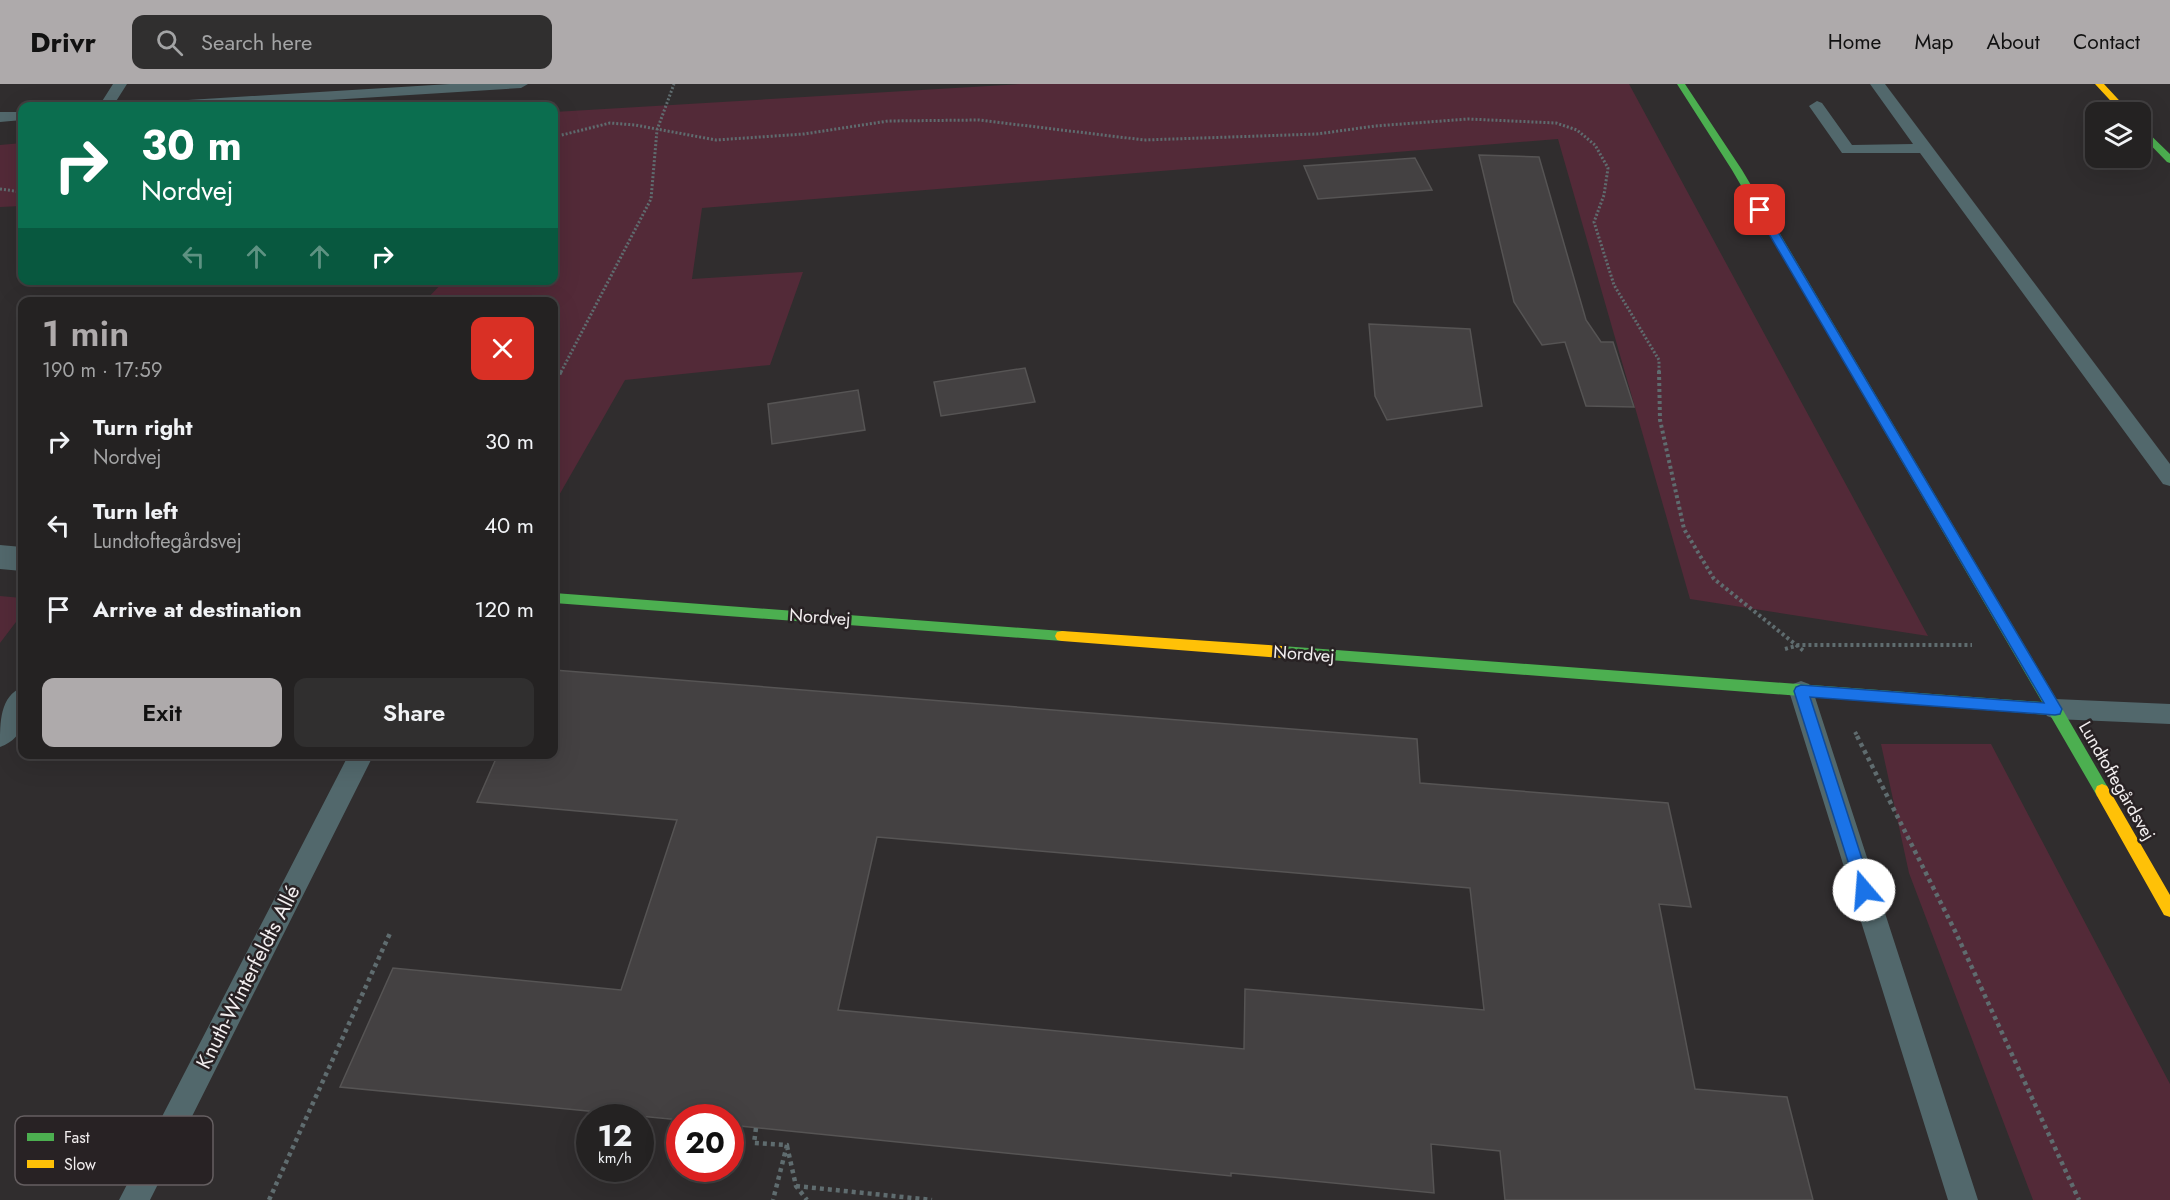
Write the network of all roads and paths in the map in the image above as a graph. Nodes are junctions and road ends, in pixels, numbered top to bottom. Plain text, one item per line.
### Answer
1 (120, 84) edge
2 (521, 84) edge
3 (674, 84) edge
4 (1680, 84) edge
5 (1877, 84) edge
6 (2099, 84) edge
7 (320, 91) edge
8 (108, 102) edge
9 (211, 102) edge
10 (2116, 102) edge
11 (1817, 106) dead end
12 (18, 116) edge
13 (0, 117) edge
14 (657, 130) junction
15 (558, 136) edge
16 (2151, 140) edge
17 (1924, 147) junction
18 (2170, 160) edge
19 (0, 189) edge
20 (18, 191) edge
21 (558, 377) edge
22 (2170, 479) edge
23 (0, 557) edge
24 (18, 559) edge
25 (558, 598) edge
26 (1799, 645) junction
27 (2018, 646) junction
28 (1740, 686) junction
29 (1801, 691) junction
30 (1833, 693) junction
31 (18, 707) edge
32 (2055, 709) junction
33 (2170, 714) edge
34 (0, 732) edge
35 (359, 759) edge
36 (2170, 910) edge
37 (391, 931) dead end
38 (177, 1116) edge
39 (756, 1128) dead end
40 (787, 1145) junction
41 (142, 1185) edge
42 (796, 1186) junction
43 (134, 1200) edge
44 (269, 1200) edge
45 (773, 1200) edge
46 (807, 1200) edge
47 (932, 1200) edge
48 (1962, 1200) edge
49 (2079, 1200) edge

1 - 8 lane
2 - 7 lane
3 - 14 path
4 - 27 main road, Lundtoftegårdsvej
5 - 17 lane
6 - 10 main road
7 - 9 lane
11 - 17 lane
12 - 13 lane
14 - 15 path
14 - 21 path
14 - 26 path
16 - 18 main road
17 - 22 lane
19 - 20 path
23 - 24 street
25 - 28 main road, Nordvej
26 - 27 path
26 - 28 path
26 - 30 path
27 - 32 main road, Lundtoftegårdsvej
28 - 29 main road, Nordvej
29 - 30 main road, Nordvej
29 - 48 lane
30 - 32 main road, Nordvej
30 - 49 path
31 - 34 street
32 - 33 lane
32 - 36 main road, Lundtoftegårdsvej
35 - 38 lane, Knuth-Winterfeldts Allé
37 - 44 path
39 - 40 path
40 - 42 path
40 - 45 path
41 - 43 lane, Knuth-Winterfeldts Allé
42 - 46 path
42 - 47 path

